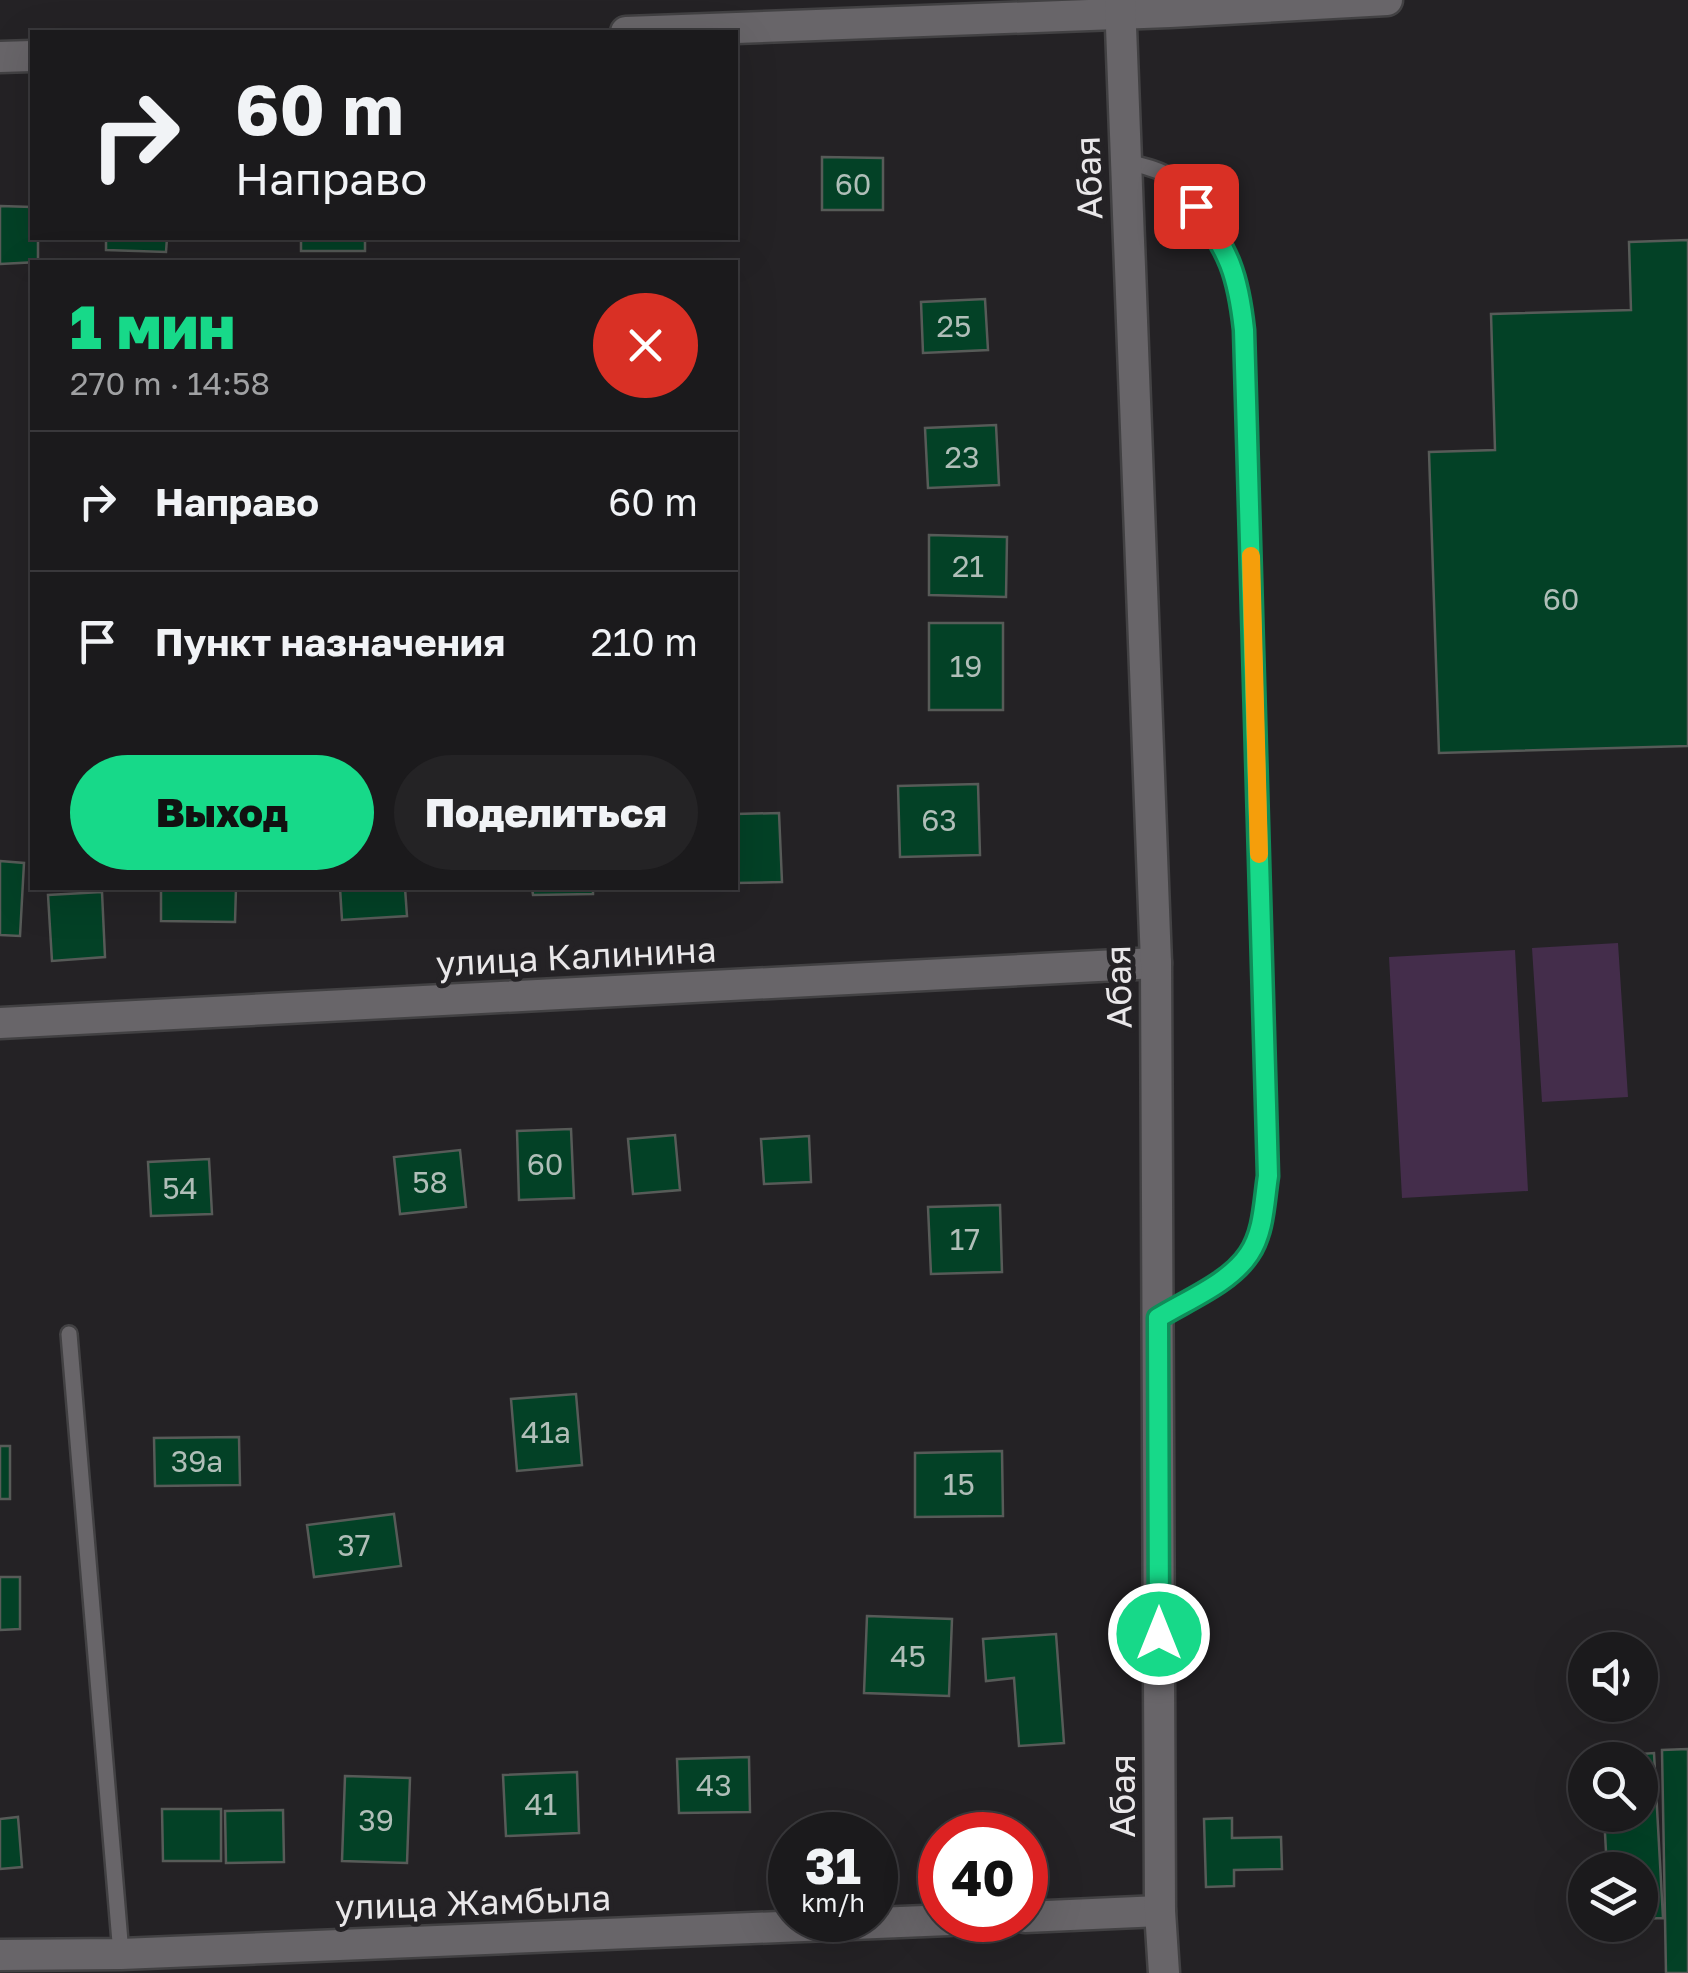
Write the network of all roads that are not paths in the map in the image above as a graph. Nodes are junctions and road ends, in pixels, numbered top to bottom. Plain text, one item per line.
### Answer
1 (1388, 0) edge
2 (1120, 6) edge
3 (664, 30) edge
4 (30, 56) edge
5 (0, 57) edge
6 (1125, 161) junction
7 (1156, 964) junction
8 (0, 1023) edge
9 (1158, 1318) junction
10 (69, 1334) dead end
11 (1160, 1912) junction
12 (1048, 1916) edge
13 (918, 1921) edge
14 (120, 1954) junction
15 (0, 1955) edge
16 (1164, 1973) edge

1 - 2 street
2 - 3 street
2 - 6 street, Абая
4 - 5 street
6 - 7 street, Абая
6 - 9 lane
7 - 8 street, улица Калинина
7 - 9 street, Абая
9 - 11 street, Абая
10 - 14 lane
11 - 12 street
11 - 16 street, Абая
13 - 14 street, улица Жамбыла
14 - 15 street, улица Жамбыла

